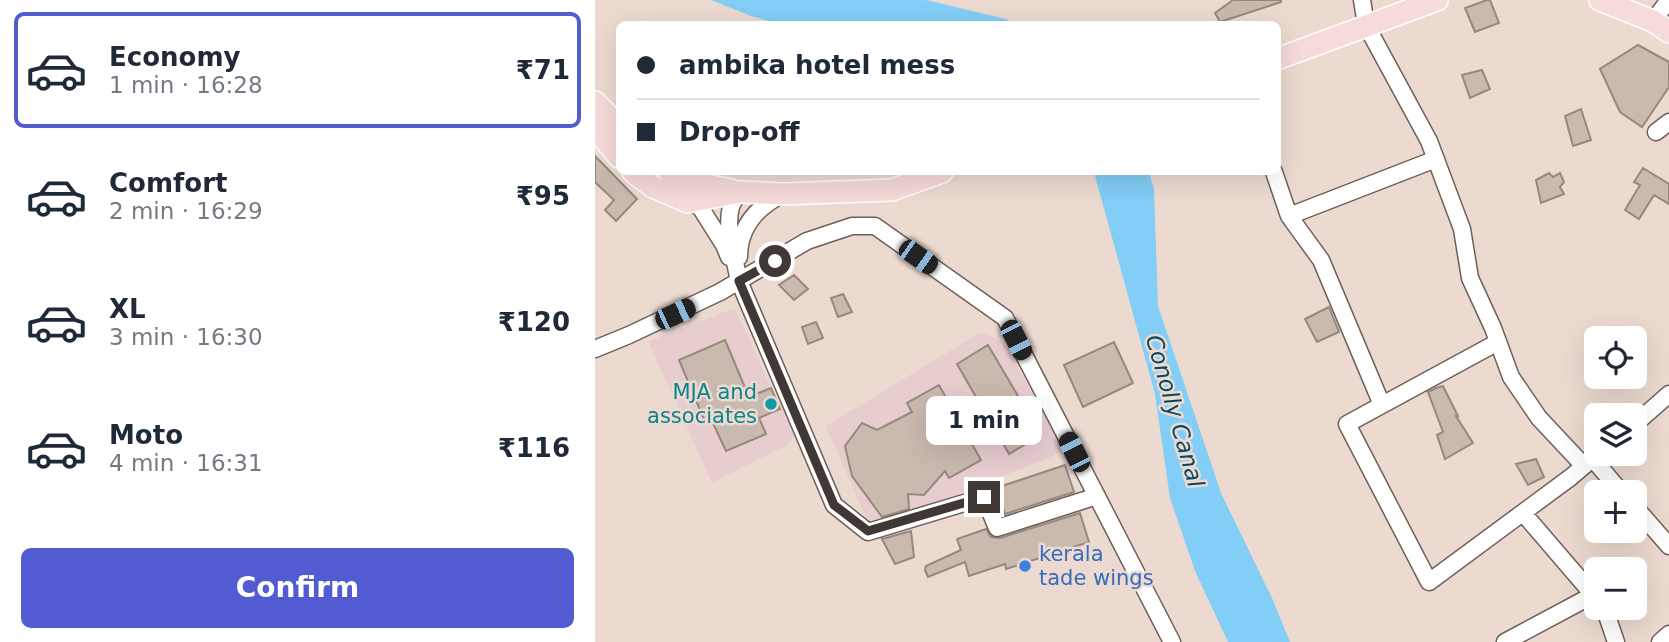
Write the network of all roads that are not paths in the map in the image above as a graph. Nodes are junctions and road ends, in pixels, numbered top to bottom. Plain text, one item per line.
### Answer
1 (1362, 0) edge
2 (1437, 0) edge
3 (1600, 0) edge
4 (1669, 0) edge
5 (1366, 25) junction
6 (1661, 27) edge
7 (1281, 57) edge
8 (595, 102) edge
9 (1669, 122) edge
10 (616, 123) edge
11 (595, 128) edge
12 (1656, 132) dead end
13 (616, 154) edge
14 (1436, 159) junction
15 (637, 175) edge
16 (673, 175) edge
17 (934, 175) edge
18 (1275, 175) edge
19 (740, 192) junction
20 (784, 194) junction
21 (688, 202) junction
22 (1289, 216) junction
23 (739, 281) junction
24 (1498, 342) junction
25 (595, 349) edge
26 (1669, 394) edge
27 (1382, 405) junction
28 (1647, 413) edge
29 (1584, 453) edge
30 (1584, 465) edge
31 (1598, 466) edge
32 (1611, 480) edge
33 (1097, 496) junction
34 (1523, 513) junction
35 (1647, 521) edge
36 (1669, 546) edge
37 (1584, 584) edge
38 (1584, 606) edge
39 (1607, 620) edge
40 (1669, 634) edge
41 (1172, 642) edge
42 (1505, 642) edge
43 (1616, 642) edge
44 (1660, 642) edge

1 - 5 street
2 - 5 main road
3 - 6 main road
4 - 6 street
5 - 7 main road
5 - 14 street
8 - 10 main road
9 - 12 street
11 - 13 main road
14 - 22 street
14 - 24 street
15 - 21 main road
16 - 19 main road
17 - 20 main road
18 - 22 street
19 - 20 main road
19 - 21 main road
19 - 23 street
20 - 23 street
21 - 23 street
22 - 27 street
23 - 25 street
23 - 33 street
23 - 33 street
24 - 27 street
24 - 29 street
26 - 28 street
27 - 34 street
30 - 34 street
31 - 32 street
33 - 41 street
34 - 37 street
35 - 36 street
38 - 42 street
39 - 43 street
40 - 44 street

